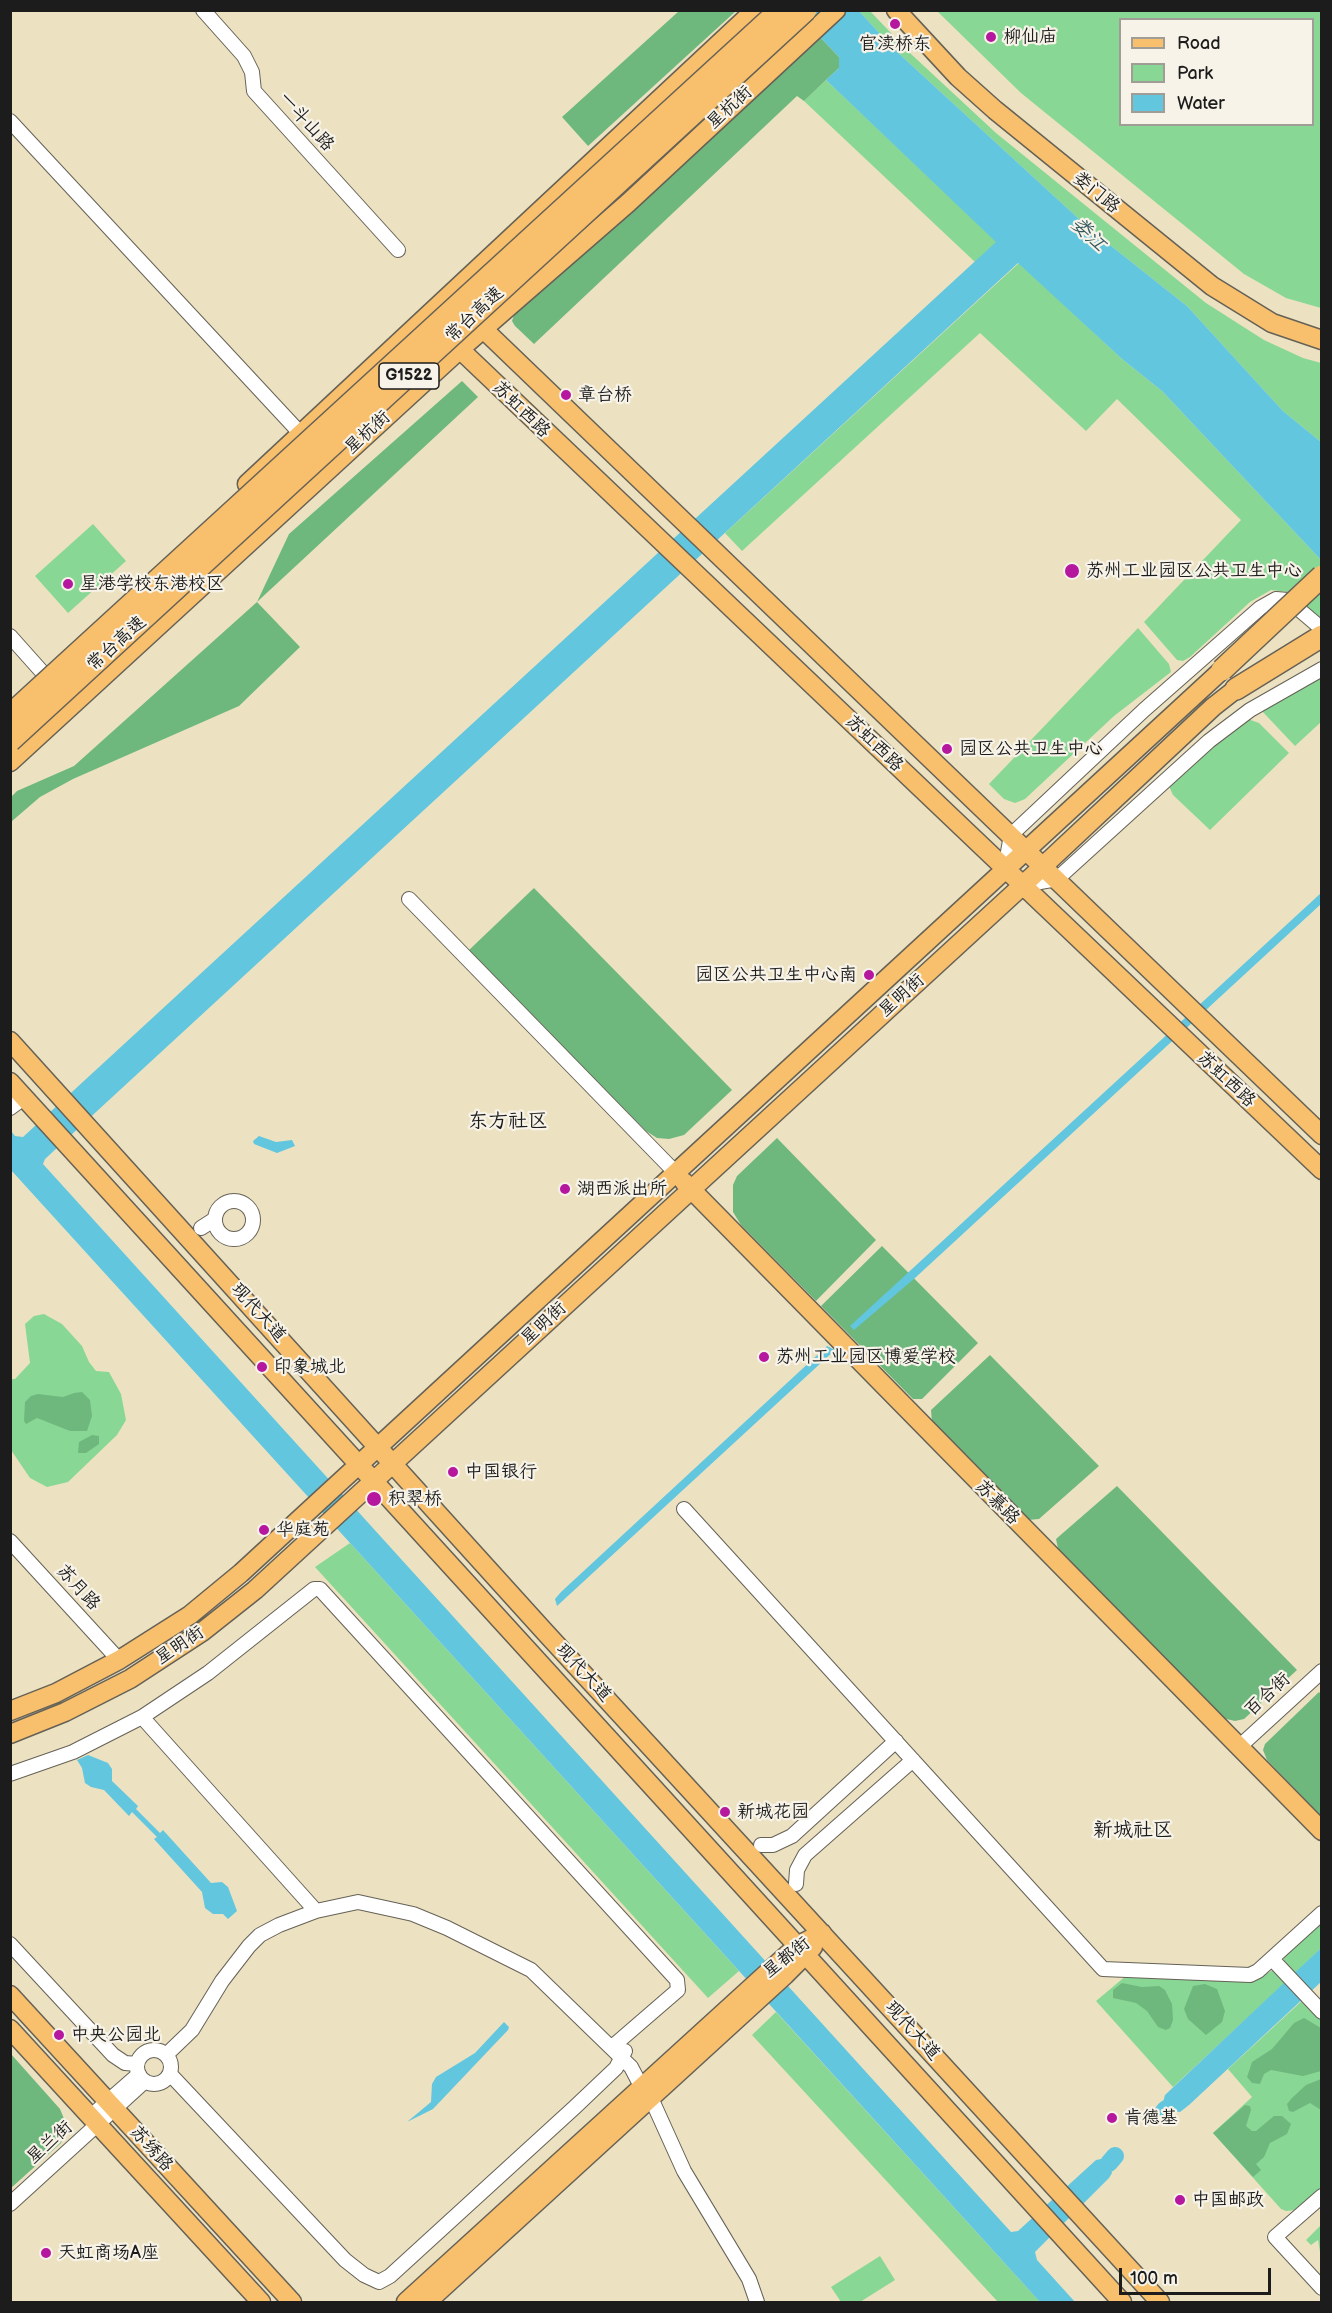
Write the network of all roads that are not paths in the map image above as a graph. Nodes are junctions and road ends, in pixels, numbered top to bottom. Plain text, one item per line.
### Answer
1 (203, 10) edge
2 (755, 10) edge
3 (780, 10) edge
4 (806, 10) edge
5 (836, 10) edge
6 (896, 10) edge
7 (911, 10) edge
8 (10, 121) edge
9 (398, 250) dead end
10 (450, 297) junction
11 (427, 318) junction
12 (1322, 328) edge
13 (482, 330) junction
14 (1322, 340) edge
15 (459, 350) junction
16 (302, 434) junction
17 (1322, 576) edge
18 (1322, 629) edge
19 (10, 636) edge
20 (1316, 640) edge
21 (1322, 669) edge
22 (1221, 670) joint
23 (43, 673) junction
24 (1236, 689) joint
25 (10, 702) edge
26 (10, 716) edge
27 (10, 741) edge
28 (10, 762) edge
29 (1011, 836) junction
30 (1026, 850) junction
31 (1043, 866) junction
32 (1005, 869) junction
33 (1057, 879) junction
34 (1023, 885) junction
35 (409, 899) dead end
36 (10, 1041) edge
37 (10, 1082) edge
38 (18, 1103) edge
39 (1322, 1135) edge
40 (1322, 1170) edge
41 (675, 1172) junction
42 (690, 1189) junction
43 (215, 1219) junction
44 (201, 1228) dead end
45 (234, 1239) junction
46 (223, 1252) dead end
47 (378, 1444) junction
48 (393, 1462) junction
49 (358, 1463) junction
50 (374, 1480) junction
51 (684, 1509) dead end
52 (10, 1541) edge
53 (119, 1660) junction
54 (1322, 1671) edge
55 (10, 1711) edge
56 (142, 1718) junction
57 (10, 1734) edge
58 (896, 1741) junction
59 (1239, 1747) junction
60 (913, 1760) junction
61 (10, 1774) edge
62 (1322, 1831) edge
63 (761, 1845) dead end
64 (796, 1884) dead end
65 (316, 1911) junction
66 (1322, 1913) edge
67 (822, 1933) junction
68 (10, 1944) edge
69 (802, 1951) junction
70 (1272, 1959) junction
71 (10, 1995) edge
72 (1322, 2012) edge
73 (10, 2029) edge
74 (623, 2037) junction
75 (612, 2047) junction
76 (166, 2055) junction
77 (623, 2058) junction
78 (140, 2073) junction
79 (170, 2074) junction
80 (646, 2093) junction
81 (111, 2105) junction
82 (94, 2120) junction
83 (1322, 2196) edge
84 (10, 2204) edge
85 (1322, 2288) edge
86 (261, 2302) edge
87 (292, 2302) edge
88 (406, 2302) edge
89 (427, 2302) edge
90 (758, 2302) edge
91 (1122, 2302) edge
92 (1160, 2302) edge

1 - 9 street, 一斗山路
2 - 10 main road
3 - 26 highway, 常台高速 / G1522, bridge
4 - 27 highway, 常台高速 / G1522, bridge
5 - 13 main road, 星杭街
6 - 14 main road, 娄门路
7 - 12 main road, 娄门路
8 - 16 street
10 - 11 main road
10 - 13 main road, 苏虹西路
11 - 15 main road, 苏虹西路
11 - 16 main road
13 - 15 main road, 星杭街
13 - 29 main road, 苏虹西路
15 - 28 main road, 星杭街
15 - 32 main road, 苏虹西路
16 - 23 main road
17 - 22 highway, bridge
18 - 29 street
19 - 23 street
20 - 24 highway
21 - 33 street
22 - 30 main road, 星明街
23 - 25 main road
24 - 31 main road, 星明街
29 - 30 main road, 苏虹西路
29 - 32 street
30 - 31 main road, 苏虹西路
30 - 32 main road, 星明街
31 - 33 main road, 苏虹西路
31 - 34 main road, 星明街
32 - 34 main road, 苏虹西路
32 - 41 main road, 星明街
33 - 34 street
33 - 39 main road, 苏虹西路
34 - 40 main road, 苏虹西路
34 - 42 main road, 星明街
35 - 41 street
36 - 47 main road, 现代大道
37 - 38 main road, 现代大道
38 - 49 main road, 现代大道
41 - 42 main road, 苏慕路
41 - 47 main road, 星明街
42 - 48 main road, 星明街
42 - 59 main road, 苏慕路
43 - 44 street
43 - 45 street
43 - 45 street
45 - 46 street
47 - 48 main road, 现代大道
47 - 49 main road, 星明街
48 - 50 main road, 星明街
48 - 67 main road, 现代大道
49 - 50 main road, 现代大道
49 - 53 main road, 星明街
50 - 57 main road, 星明街
50 - 69 main road, 现代大道
51 - 58 street
52 - 53 street, 苏月路
53 - 55 main road, 星明街
54 - 59 street, 百合街
56 - 61 street
56 - 65 street
56 - 74 street
58 - 60 street
58 - 63 street
59 - 62 main road, 苏慕路
60 - 64 street
60 - 70 street
65 - 75 street
65 - 76 street
66 - 70 street
67 - 69 main road, 星都街
67 - 92 main road, 现代大道
68 - 78 street
69 - 80 main road, 星都街
69 - 91 main road, 现代大道
70 - 72 street
71 - 81 main road, 苏绣路
73 - 82 main road, 苏绣路
74 - 75 street
74 - 77 street
75 - 77 street
76 - 78 street
76 - 79 street
77 - 79 street
77 - 80 street
78 - 79 street
78 - 81 street, 星兰街
80 - 88 main road, 星都街
80 - 89 main road, 星都街
80 - 90 street
81 - 82 street, 星兰街
81 - 87 main road, 苏绣路
82 - 84 street, 星兰街
82 - 86 main road, 苏绣路
83 - 85 street

